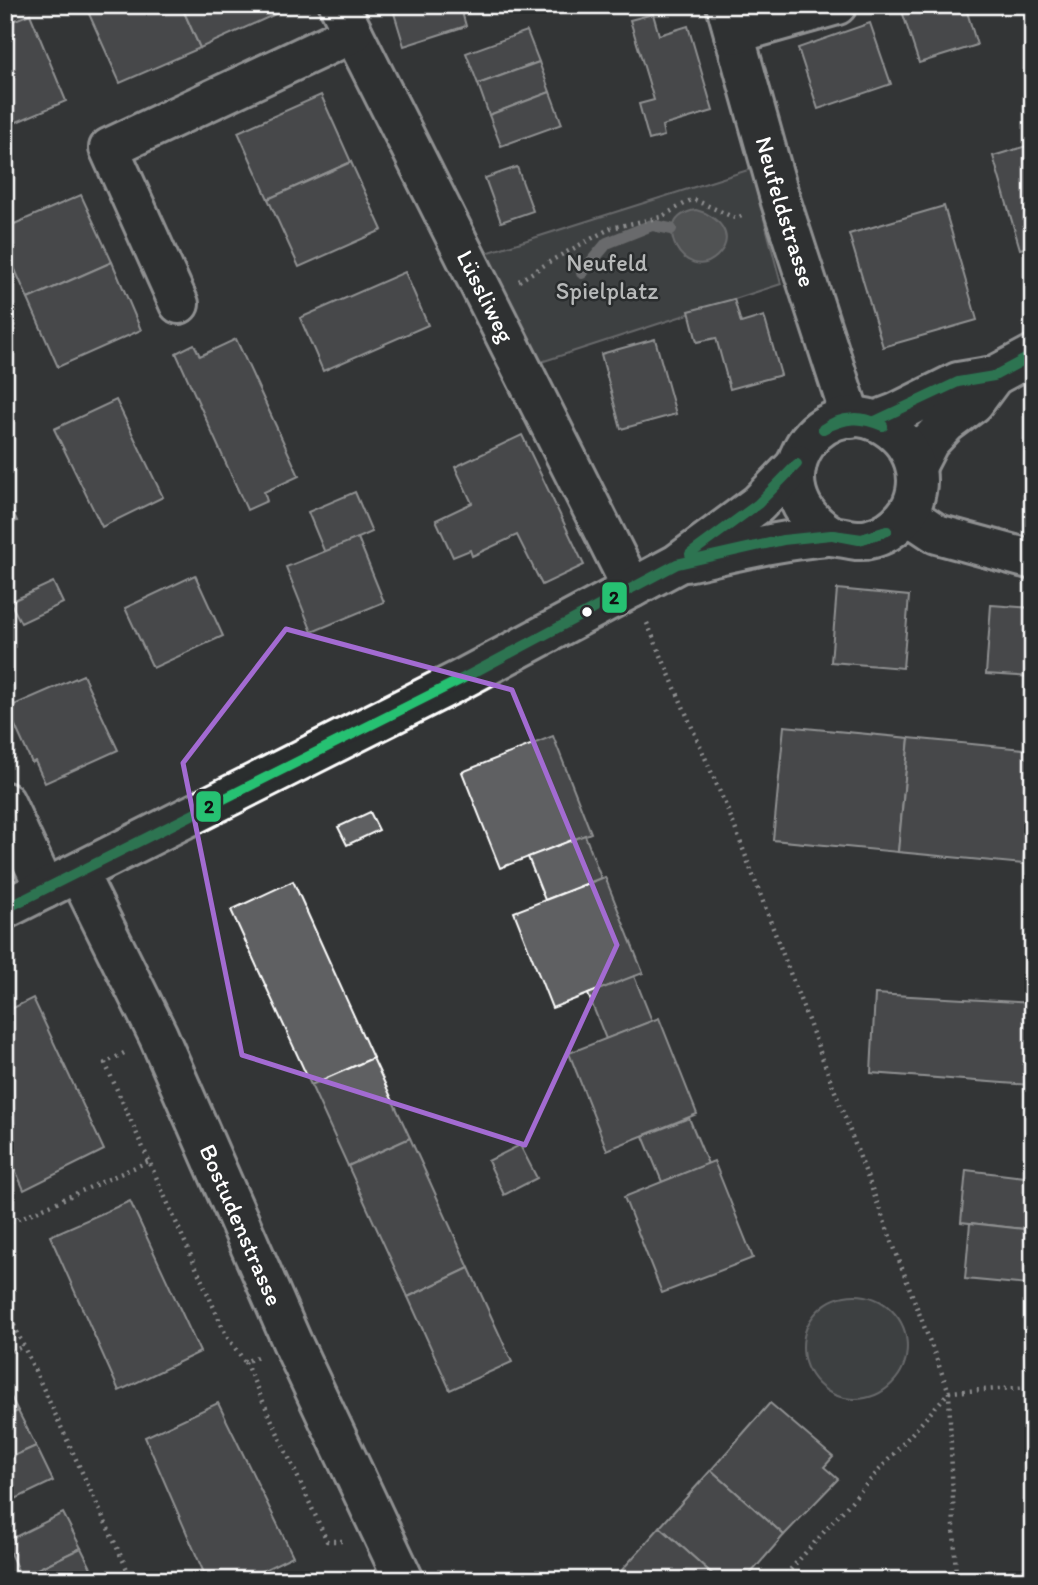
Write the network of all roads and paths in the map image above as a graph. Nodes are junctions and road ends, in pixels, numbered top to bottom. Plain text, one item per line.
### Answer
1 (837, 5) edge
2 (346, 19) edge
3 (730, 20) edge
4 (781, 202) junction
5 (489, 301) junction
6 (179, 304) dead end
7 (1033, 355) edge
8 (994, 376) junction
9 (863, 419) junction
10 (797, 464) junction
11 (916, 467) junction
12 (907, 514) junction
13 (831, 535) junction
14 (1033, 561) edge
15 (677, 564) junction
16 (632, 588) junction
17 (5, 802) edge
18 (61, 881) junction
19 (5, 909) edge
20 (158, 1035) junction
21 (149, 1161) junction
22 (5, 1225) edge
23 (5, 1306) edge
24 (292, 1342) junction
25 (24, 1346) junction
26 (5, 1354) edge
27 (245, 1362) junction
28 (1033, 1387) edge
29 (950, 1392) junction
30 (377, 1522) junction
31 (132, 1580) edge
32 (404, 1580) edge
33 (781, 1580) edge
34 (956, 1580) edge

1 - 3 street
2 - 5 street, Lüssliweg
2 - 6 street
3 - 4 street, Neufeldstrasse
4 - 5 path
4 - 9 street, Neufeldstrasse
5 - 16 street, Lüssliweg
7 - 8 street
8 - 9 street
8 - 11 street
9 - 10 street
9 - 11 street
10 - 13 street
10 - 15 street
11 - 12 street
12 - 13 street
12 - 14 street
13 - 15 street
15 - 16 street
16 - 18 street
16 - 29 path
17 - 18 street, Bostudenstrasse
18 - 19 street
18 - 20 street, Bostudenstrasse
20 - 21 path
20 - 24 street, Bostudenstrasse
21 - 22 path
21 - 27 path
23 - 25 path
24 - 27 path
24 - 30 street, Bostudenstrasse
25 - 26 path
25 - 31 path
27 - 30 path
28 - 29 path
29 - 33 path
29 - 34 path
30 - 32 street, Bostudenstrasse

